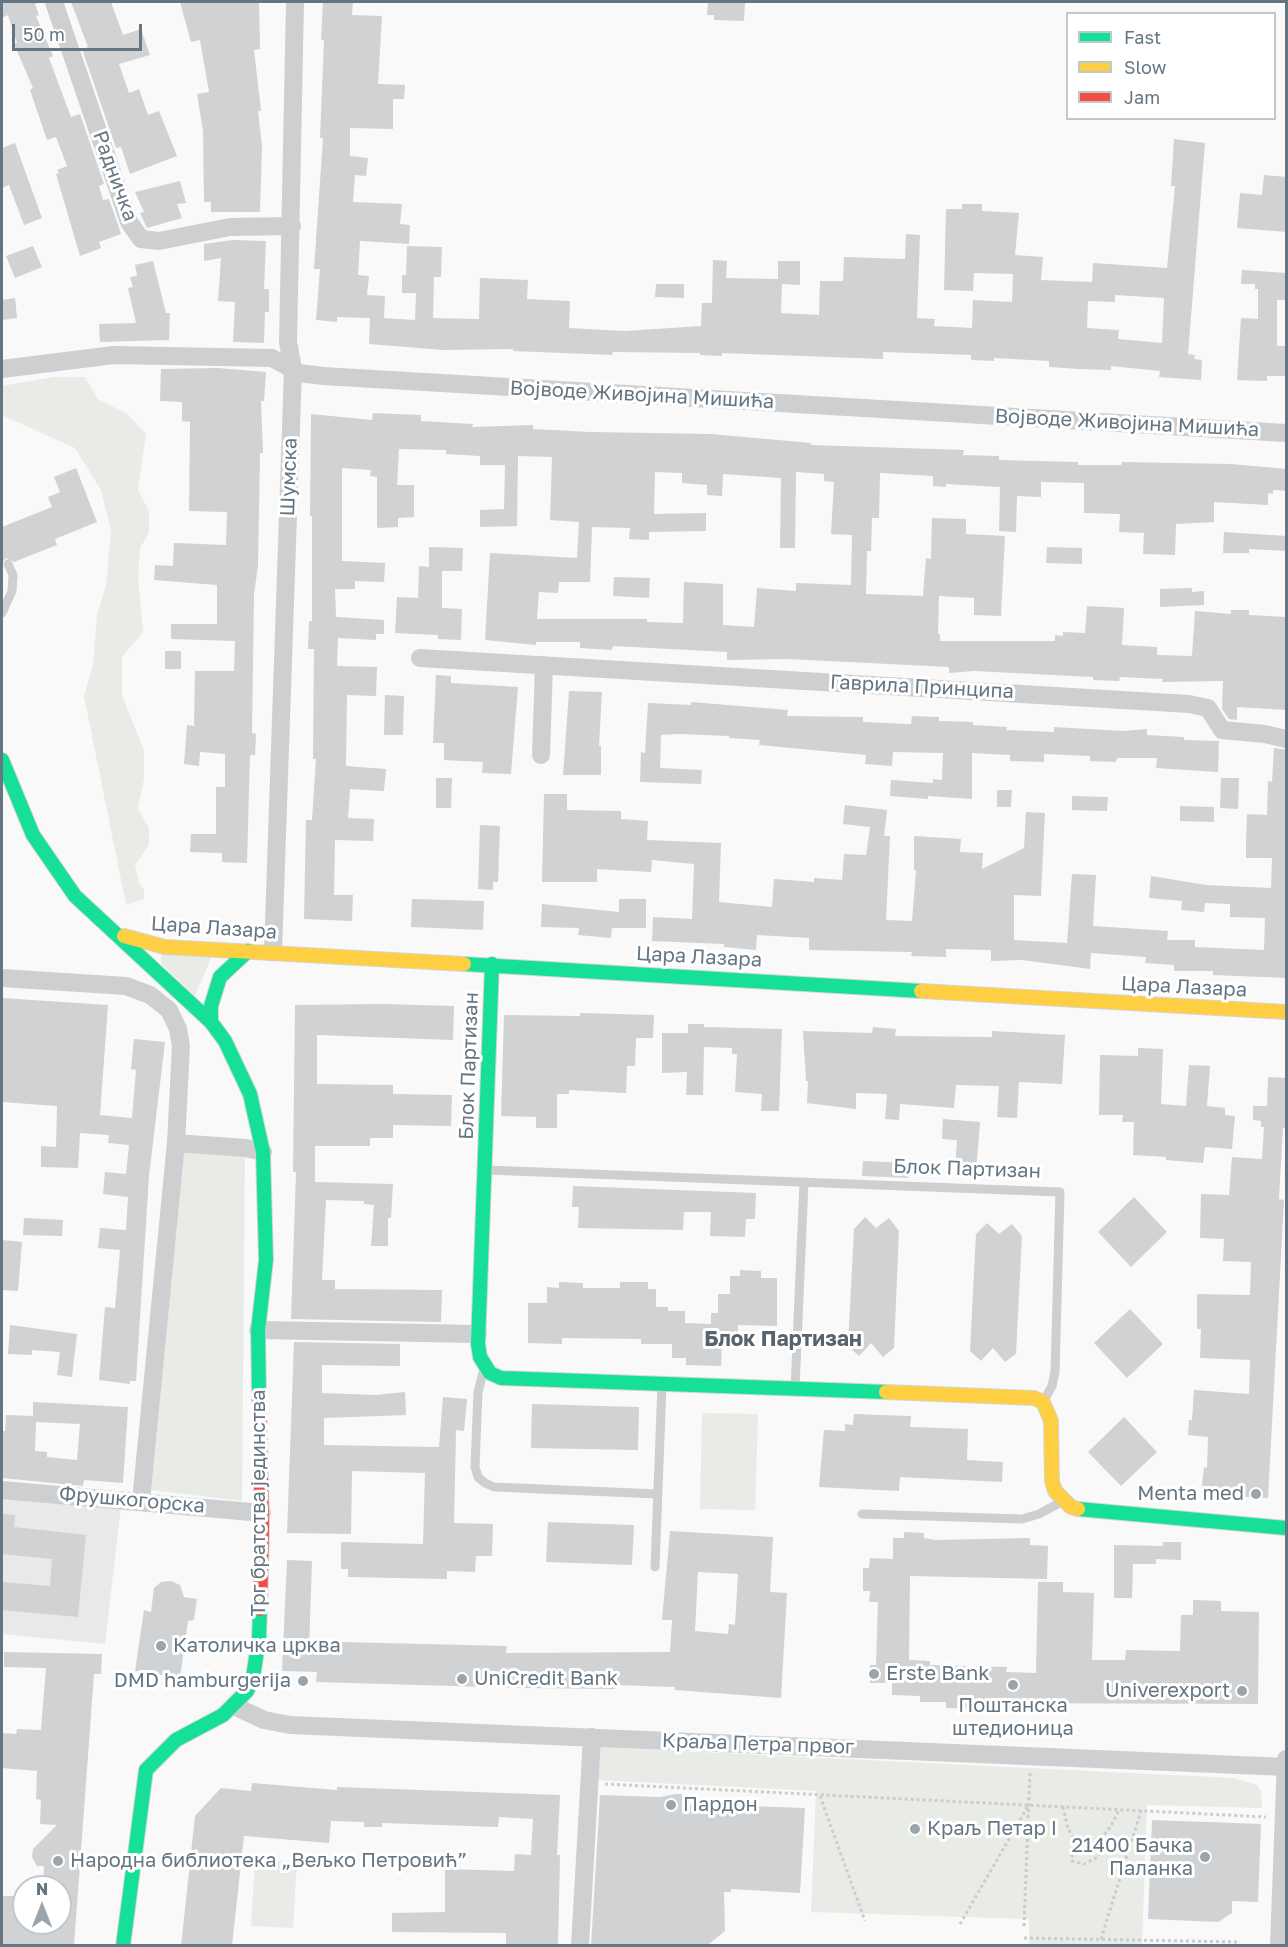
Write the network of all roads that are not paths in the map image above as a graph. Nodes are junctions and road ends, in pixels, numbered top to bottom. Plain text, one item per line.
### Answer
1 (54, 2) edge
2 (295, 2) edge
3 (292, 226) junction
4 (2, 369) edge
5 (293, 369) junction
6 (1287, 433) edge
7 (8, 564) dead end
8 (2, 613) edge
9 (420, 658) dead end
10 (544, 665) junction
11 (1287, 739) edge
12 (541, 755) dead end
13 (2, 760) edge
14 (9, 798) edge
15 (112, 929) junction
16 (248, 951) junction
17 (273, 952) junction
18 (492, 964) junction
19 (2, 978) edge
20 (1287, 1012) edge
21 (211, 1022) junction
22 (176, 1143) junction
23 (263, 1152) junction
24 (486, 1170) junction
25 (804, 1182) junction
26 (258, 1330) junction
27 (478, 1334) junction
28 (484, 1366) junction
29 (662, 1382) junction
30 (795, 1389) junction
31 (1043, 1402) junction
32 (2, 1490) edge
33 (658, 1494) junction
34 (141, 1501) junction
35 (1063, 1501) junction
36 (262, 1513) junction
37 (862, 1514) dead end
38 (1287, 1528) edge
39 (655, 1567) dead end
40 (234, 1706) junction
41 (592, 1737) junction
42 (1287, 1759) edge
43 (1286, 1767) edge
44 (123, 1946) edge
45 (580, 1946) edge
46 (1279, 1946) edge

1 - 3 street, Радничка
2 - 3 street, Шумска
3 - 5 street, Шумска
4 - 5 street, Војводе Живојина Мишића
5 - 6 street, Војводе Живојина Мишића
5 - 17 street, Шумска
7 - 8 lane
9 - 10 street, Гаврила Принципа
10 - 11 street, Гаврила Принципа
10 - 12 street
13 - 14 street
14 - 15 street
15 - 16 street, Цара Лазара
15 - 21 street, Трг братства јединства
16 - 17 street, Цара Лазара
16 - 21 street
17 - 18 street, Цара Лазара
18 - 20 street, Цара Лазара
18 - 24 street, Блок Партизан
19 - 22 street
21 - 23 street, Трг братства јединства
22 - 23 street
22 - 34 street
23 - 26 street, Трг братства јединства
24 - 25 lane, Блок Партизан
24 - 27 street, Блок Партизан
25 - 30 lane
25 - 31 lane, Блок Партизан
26 - 27 street
26 - 36 street, Трг братства јединства
27 - 28 street, Блок Партизан
28 - 29 street
28 - 33 lane, Блок Партизан
29 - 30 street
29 - 33 lane
30 - 31 street
31 - 35 street
32 - 34 street, Фрушкогорска
33 - 39 lane
34 - 36 street, Фрушкогорска
35 - 37 lane
35 - 38 street
36 - 40 street, Трг братства јединства
40 - 41 street, Краља Петра првог
40 - 44 street, Трг братства јединства
41 - 43 street, Краља Петра првог
41 - 45 street
42 - 43 street
43 - 46 street

